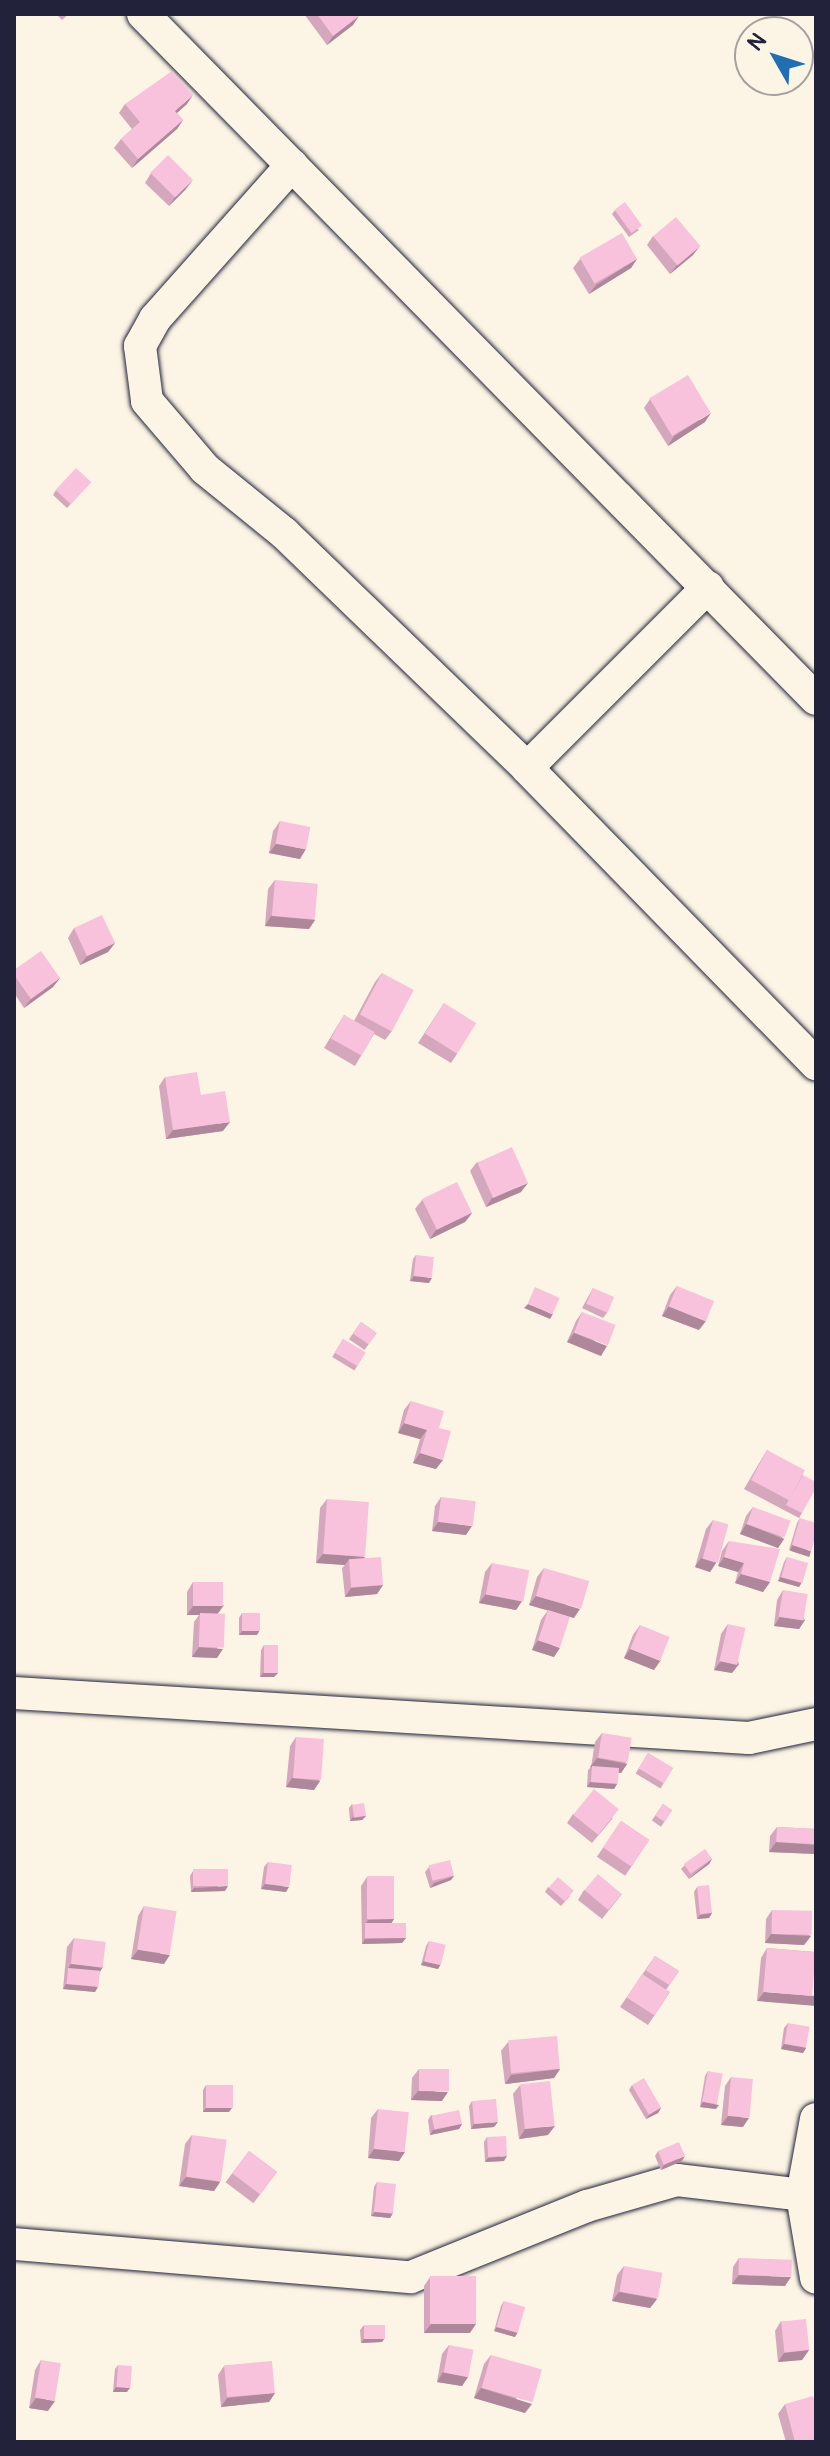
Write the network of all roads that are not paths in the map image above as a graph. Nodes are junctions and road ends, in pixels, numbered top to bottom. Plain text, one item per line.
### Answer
1 (143, 14) edge
2 (292, 165) junction
3 (708, 587) junction
4 (816, 699) edge
5 (527, 768) junction
6 (816, 1064) edge
7 (14, 1693) edge
8 (816, 1724) edge
9 (816, 2119) edge
10 (802, 2195) junction
11 (14, 2244) edge
12 (816, 2278) edge

1 - 2 street
2 - 3 street
2 - 5 street
3 - 4 street
3 - 5 street
5 - 6 street
7 - 8 street
9 - 10 street
10 - 11 street
10 - 12 street

